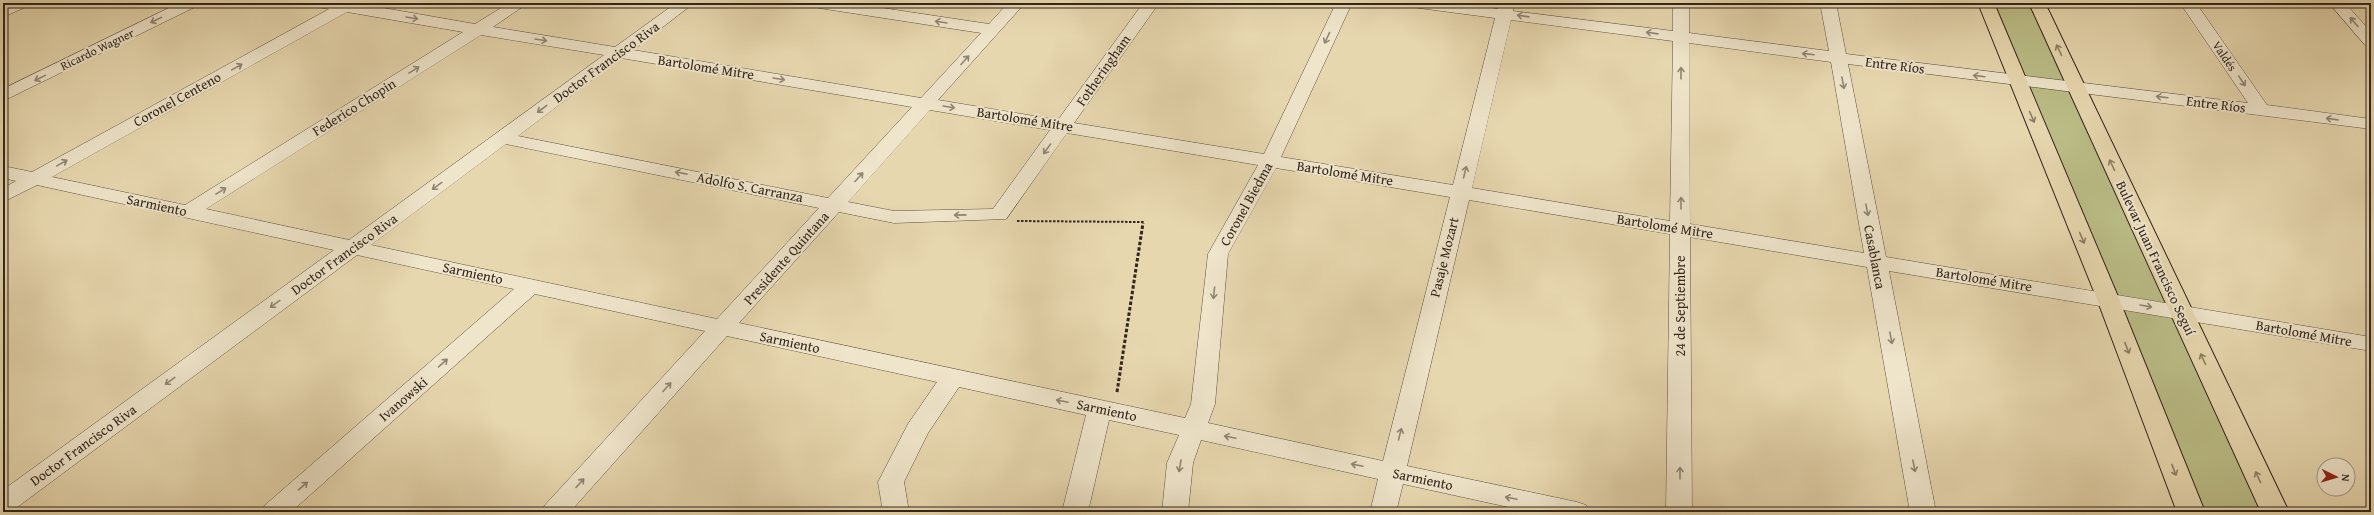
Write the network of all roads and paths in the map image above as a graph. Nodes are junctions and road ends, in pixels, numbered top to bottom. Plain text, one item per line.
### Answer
1 (22, 3) edge
2 (191, 3) edge
3 (318, 3) edge
4 (520, 3) edge
5 (686, 3) edge
6 (819, 3) edge
7 (1017, 3) edge
8 (1151, 3) edge
9 (1344, 3) edge
10 (1419, 3) edge
11 (1681, 3) edge
12 (1828, 3) edge
13 (1986, 3) edge
14 (2036, 3) edge
15 (2188, 3) edge
16 (2337, 3) edge
17 (348, 5) edge
18 (1505, 8) edge
19 (3, 12) edge
20 (478, 29) junction
21 (993, 30) junction
22 (1681, 37) junction
23 (2371, 42) edge
24 (618, 52) junction
25 (1838, 58) junction
26 (2018, 81) junction
27 (2075, 86) junction
28 (3, 96) edge
29 (926, 103) junction
30 (2261, 110) junction
31 (2371, 124) edge
32 (1064, 125) junction
33 (502, 138) junction
34 (1270, 161) junction
35 (3, 172) edge
36 (34, 179) junction
37 (1460, 192) junction
38 (3, 196) edge
39 (835, 204) junction
40 (188, 212) junction
41 (999, 214) junction
42 (1681, 228) junction
43 (353, 247) junction
44 (1876, 261) junction
45 (531, 286) junction
46 (2108, 299) junction
47 (2181, 312) junction
48 (722, 327) junction
49 (2371, 344) edge
50 (953, 377) junction
51 (1106, 410) junction
52 (1192, 429) junction
53 (1391, 472) junction
54 (3, 504) edge
55 (274, 512) edge
56 (554, 512) edge
57 (896, 512) edge
58 (1075, 512) edge
59 (1174, 512) edge
60 (1383, 512) edge
61 (1577, 512) edge
62 (1679, 512) edge
63 (1923, 512) edge
64 (2191, 512) edge
65 (2275, 512) edge

1 - 19 street
2 -> 28 street, Ricardo Wagner
3 - 17 street, Bartolomé Mitre
4 - 20 street, Federico Chopin
5 - 24 street, Doctor Francisco Riva
21 -> 6 street
7 - 21 street, Presidente Quintana
8 - 32 street, Fotheringham
9 -> 34 street, Coronel Biedma
10 - 18 street, Entre Ríos
11 - 22 street, 24 de Septiembre
12 - 25 street, Casablanca
13 - 26 main road
27 -> 14 main road, Bulevar Juan Francisco Seguí
15 -> 30 street, Valdés
23 -> 16 street
17 -> 20 street, Bartolomé Mitre
36 -> 17 street, Coronel Centeno
22 -> 18 street, Entre Ríos
37 -> 18 street, Pasaje Mozart
20 -> 24 street, Bartolomé Mitre
40 -> 20 street, Federico Chopin
29 -> 21 street, Presidente Quintana
25 -> 22 street, Entre Ríos
42 -> 22 street, 24 de Septiembre
24 -> 29 street, Bartolomé Mitre
24 -> 33 street, Doctor Francisco Riva
26 -> 25 street, Entre Ríos
25 -> 44 street, Casablanca
26 - 27 street, Entre Ríos
26 -> 46 main road
30 -> 27 street, Entre Ríos
47 -> 27 main road, Bulevar Juan Francisco Seguí
29 -> 32 street, Bartolomé Mitre
39 -> 29 street, Presidente Quintana
31 -> 30 street, Entre Ríos
32 - 34 street, Bartolomé Mitre
32 -> 41 street, Fotheringham
39 -> 33 street, Adolfo S. Carranza
33 -> 43 street, Doctor Francisco Riva
34 - 37 street, Bartolomé Mitre
34 -> 52 street, Coronel Biedma
35 - 36 street, Sarmiento
36 - 38 street, Coronel Centeno
36 - 40 street, Sarmiento
37 - 42 street, Bartolomé Mitre
53 -> 37 street, Pasaje Mozart
41 -> 39 street, Adolfo S. Carranza
39 - 48 street, Presidente Quintana
40 - 43 street, Sarmiento
41 - 51 path
42 - 44 street, Bartolomé Mitre
62 -> 42 street, 24 de Septiembre
43 - 45 street, Sarmiento
43 -> 54 street, Doctor Francisco Riva
44 - 46 street, Bartolomé Mitre
44 -> 63 street, Casablanca
45 - 48 street, Sarmiento
55 -> 45 street, Ivanowski
46 -> 47 street, Bartolomé Mitre
46 -> 64 main road
47 - 49 street, Bartolomé Mitre
65 -> 47 main road, Bulevar Juan Francisco Seguí
48 - 50 street, Sarmiento
56 -> 48 street, Presidente Quintana
51 -> 50 street, Sarmiento
50 - 57 street
51 - 52 street, Sarmiento
51 - 58 street
53 -> 52 street, Sarmiento
52 -> 59 street, Coronel Biedma
53 - 60 street, Pasaje Mozart
61 -> 53 street, Sarmiento

